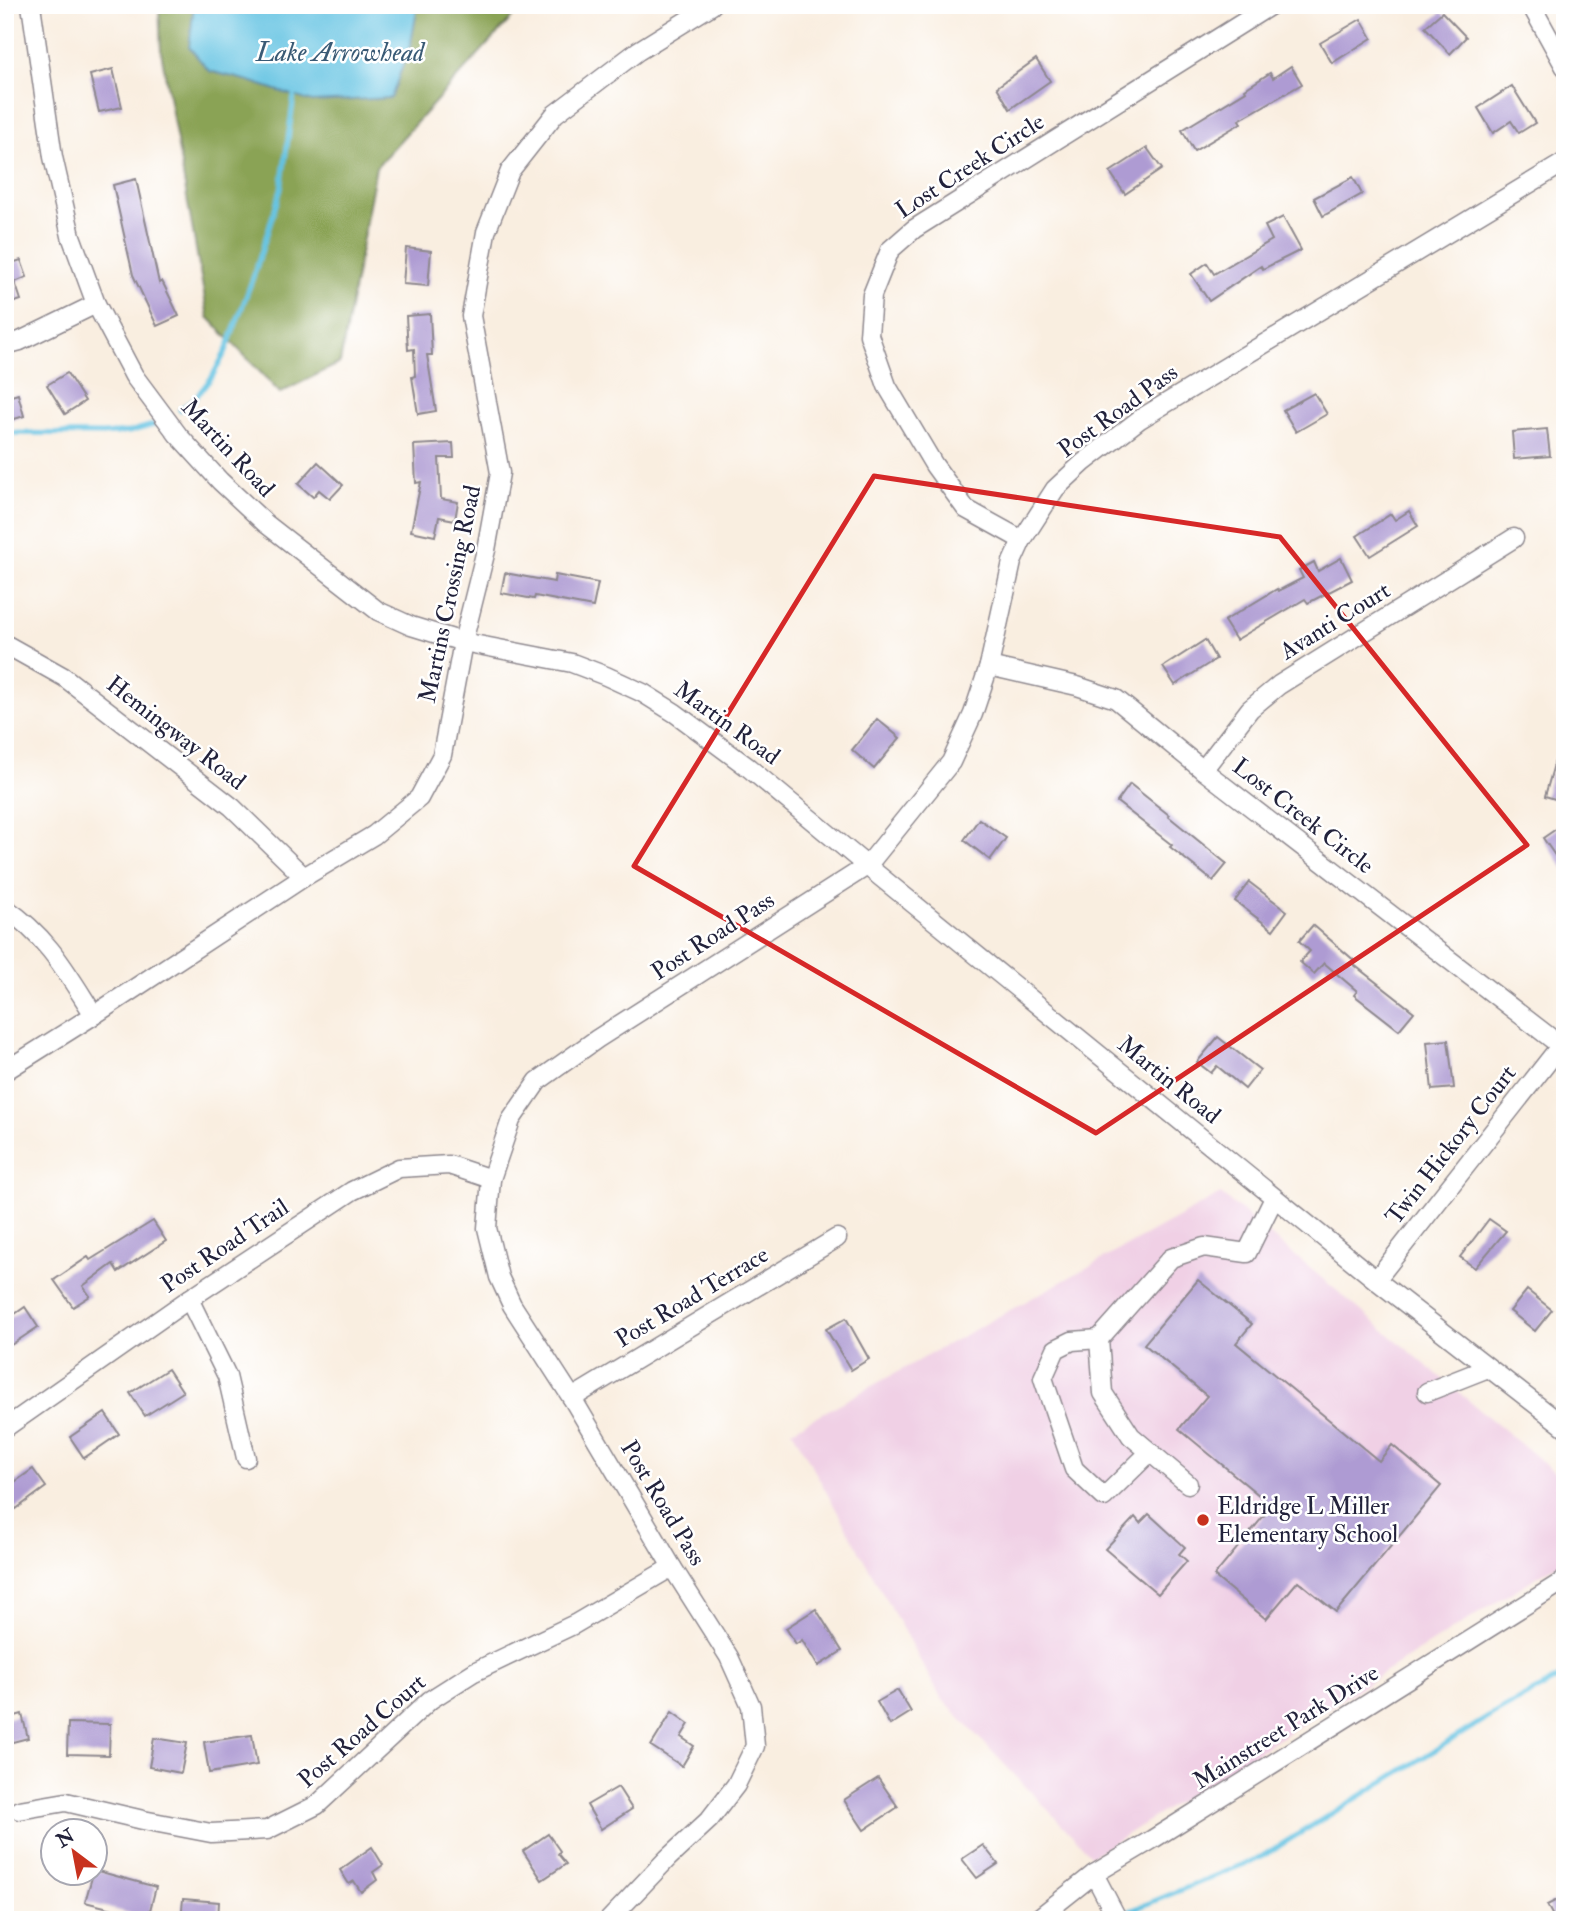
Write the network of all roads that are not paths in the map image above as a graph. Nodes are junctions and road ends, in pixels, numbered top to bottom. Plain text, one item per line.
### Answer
1 (31, 5) edge
2 (712, 5) edge
3 (1271, 5) edge
4 (1531, 5) edge
5 (1565, 67) edge
6 (1565, 162) edge
7 (96, 304) junction
8 (5, 345) edge
9 (1514, 538) dead end
10 (1022, 540) junction
11 (463, 642) junction
12 (5, 645) edge
13 (989, 666) junction
14 (1203, 770) junction
15 (867, 866) junction
16 (304, 877) junction
17 (5, 908) edge
18 (94, 1015) junction
19 (1563, 1045) edge
20 (5, 1071) edge
21 (491, 1179) junction
22 (1274, 1198) junction
23 (837, 1238) dead end
24 (1376, 1280) junction
25 (189, 1299) junction
26 (1099, 1339) junction
27 (1488, 1368) junction
28 (1427, 1392) dead end
29 (572, 1398) junction
30 (1565, 1427) edge
31 (5, 1428) edge
32 (1150, 1452) junction
33 (246, 1458) dead end
34 (1188, 1484) dead end
35 (672, 1567) junction
36 (1565, 1580) edge
37 (19, 1810) dead end
38 (1094, 1874) junction
39 (609, 1920) edge
40 (1037, 1920) edge
41 (1118, 1920) edge

1 - 7 street, Martin Road
2 - 11 street, Martins Crossing Road
3 - 10 street, Lost Creek Circle
4 - 5 street
6 - 10 street, Post Road Pass
7 - 8 street
7 - 11 street, Martin Road
9 - 14 street, Avanti Court
10 - 13 street, Post Road Pass
11 - 15 street, Martin Road
11 - 16 street, Martins Crossing Road
12 - 16 street, Hemingway Road
13 - 14 street, Lost Creek Circle
13 - 15 street, Post Road Pass
14 - 19 street, Lost Creek Circle
15 - 21 street, Post Road Pass
15 - 22 street, Martin Road
16 - 18 street, Martins Crossing Road
17 - 18 street
18 - 20 street, Martins Crossing Road
19 - 24 street, Twin Hickory Court
21 - 25 street, Post Road Trail
21 - 29 street, Post Road Pass
22 - 24 street, Martin Road
22 - 26 street
23 - 29 street, Post Road Terrace
24 - 27 street, Martin Road
25 - 31 street, Post Road Trail
25 - 33 street
26 - 32 street
26 - 32 street
27 - 28 street
27 - 30 street, Martin Road
29 - 35 street, Post Road Pass
32 - 34 street
35 - 37 street, Post Road Court
35 - 39 street, Post Road Pass
36 - 38 street, Mainstreet Park Drive
38 - 40 street, Mainstreet Park Drive
38 - 41 street

